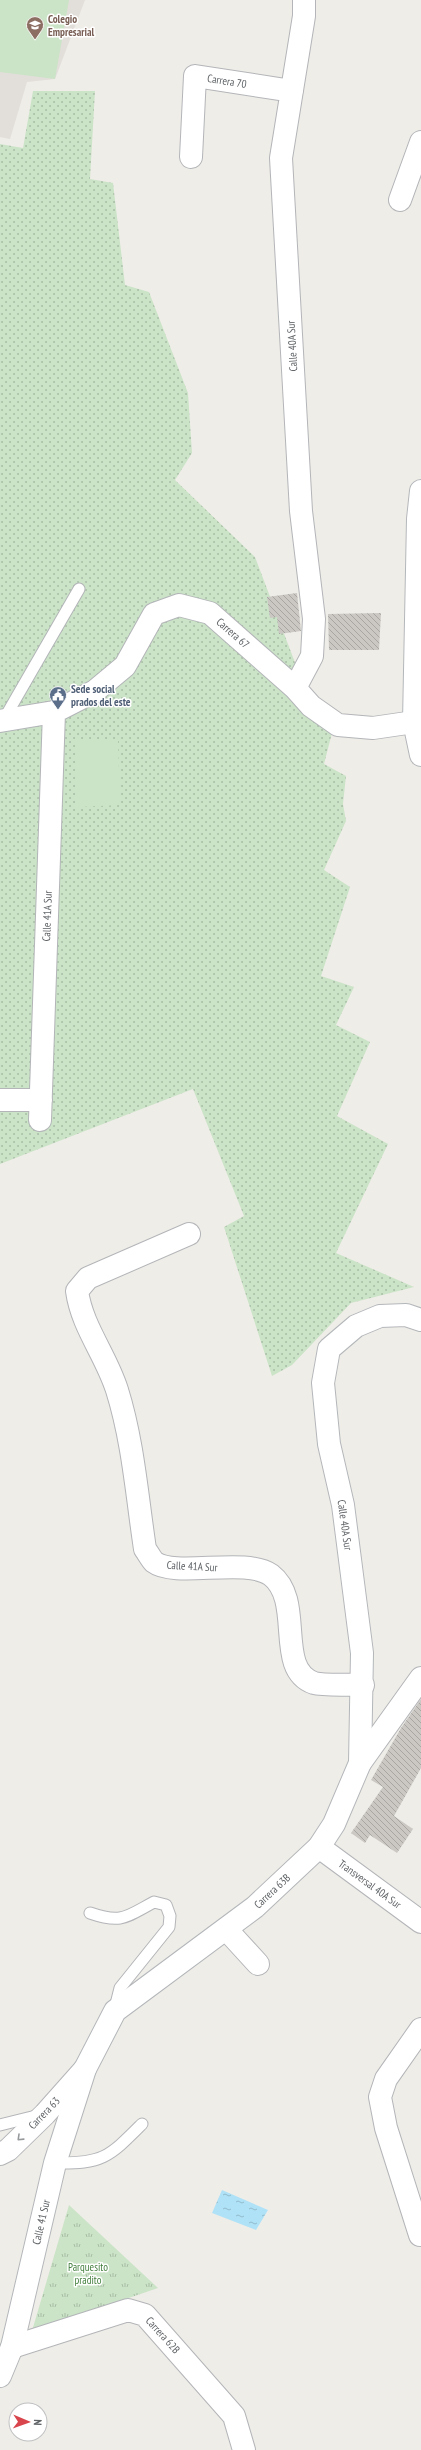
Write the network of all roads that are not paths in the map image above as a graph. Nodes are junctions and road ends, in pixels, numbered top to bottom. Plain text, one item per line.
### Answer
1 (304, 0) edge
2 (292, 91) junction
3 (421, 142) edge
4 (191, 156) dead end
5 (400, 200) dead end
6 (421, 491) edge
7 (79, 590) dead end
8 (295, 688) junction
9 (54, 712) junction
10 (2, 720) edge
11 (414, 722) junction
12 (421, 756) edge
13 (0, 1100) edge
14 (189, 1234) dead end
15 (421, 1320) edge
16 (421, 1678) edge
17 (363, 1685) junction
18 (360, 1763) junction
19 (319, 1847) junction
20 (90, 1913) dead end
21 (421, 1922) edge
22 (226, 1929) junction
23 (258, 1964) dead end
24 (115, 2011) junction
25 (421, 2030) edge
26 (85, 2069) junction
27 (44, 2114) junction
28 (142, 2124) dead end
29 (0, 2125) edge
30 (0, 2154) edge
31 (55, 2163) junction
32 (420, 2235) dead end
33 (12, 2347) junction
34 (0, 2376) edge
35 (244, 2450) edge

1 - 2 street, Calle 40A Sur
2 - 4 street, Carrera 70
2 - 8 street, Calle 40A Sur
3 - 5 street
6 - 11 street
7 - 10 lane
8 - 9 street, Carrera 67
8 - 11 street, Carrera 67
9 - 10 street, Carrera 67
9 - 13 street, Calle 41A Sur
11 - 12 street
14 - 17 street, Calle 41A Sur
15 - 17 street, Calle 40A Sur
16 - 18 street, Carrera 63B
17 - 18 street, Calle 40A Sur
18 - 19 street, Carrera 63B
19 - 21 street, Transversal 40A Sur
19 - 22 street, Carrera 63B
20 - 24 lane
22 - 23 street
22 - 24 street, Carrera 63B
24 - 26 street, Carrera 63B
25 - 32 street
26 - 27 street, Carrera 63
26 - 31 street, Calle 41 Sur
27 - 29 lane
27 -> 30 street, Carrera 63
28 - 31 lane
31 - 33 street, Calle 41 Sur
33 - 34 street, Calle 41 Sur
33 - 35 street, Carrera 62B

